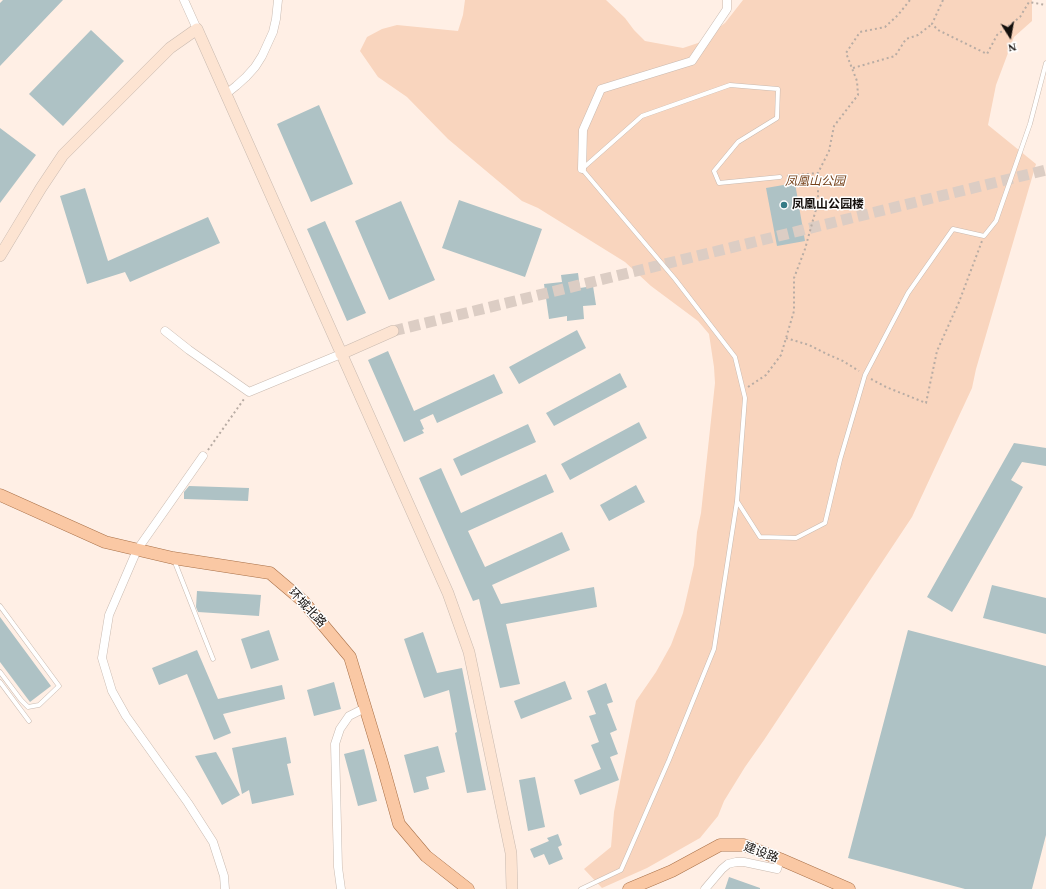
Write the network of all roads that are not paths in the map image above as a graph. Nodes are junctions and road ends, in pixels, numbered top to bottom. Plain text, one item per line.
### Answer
1 (184, 0) edge
2 (278, 0) edge
3 (727, 0) edge
4 (197, 29) junction
5 (1046, 63) edge
6 (226, 94) junction
7 (582, 170) junction
8 (780, 177) road end
9 (0, 256) edge
10 (165, 331) dead end
11 (393, 332) tunnel mouth
12 (341, 354) junction
13 (204, 456) road end
14 (0, 495) edge
15 (737, 501) junction
16 (137, 550) junction
17 (173, 558) junction
18 (0, 606) edge
19 (213, 659) dead end
20 (0, 672) edge
21 (0, 682) edge
22 (365, 708) junction
23 (30, 721) dead end
24 (780, 859) junction
25 (225, 889) edge
26 (341, 889) edge
27 (468, 889) edge
28 (512, 889) edge
29 (581, 889) edge
30 (629, 889) edge
31 (705, 889) edge
32 (849, 889) edge

1 - 4 street
2 - 6 street
3 - 7 street
4 - 6 street
4 - 9 street
5 - 15 lane
6 - 12 street
7 - 8 lane
7 - 15 lane
10 - 12 street
11 - 12 street
12 - 28 street
13 - 16 street
14 - 16 main road, 环城北路
15 - 29 lane
16 - 17 main road, 环城北路
16 - 25 street
17 - 19 lane
17 - 22 main road, 环城北路
18 - 20 lane
21 - 23 lane
22 - 26 street
22 - 27 main road, 环城北路
24 - 30 main road, 建设路
24 - 31 street
24 - 32 main road, 建设路

